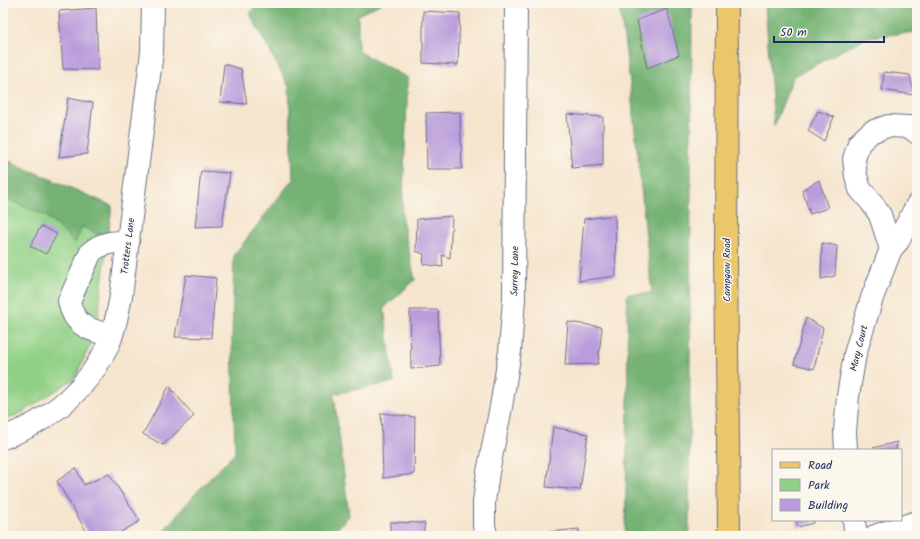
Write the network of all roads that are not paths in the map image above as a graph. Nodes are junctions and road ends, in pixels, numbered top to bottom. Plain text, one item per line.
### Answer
1 (153, 3) edge
2 (516, 3) edge
3 (728, 3) edge
4 (917, 133) edge
5 (917, 206) edge
6 (128, 242) junction
7 (891, 249) junction
8 (111, 336) junction
9 (3, 438) edge
10 (846, 449) edge
11 (854, 521) edge
12 (917, 522) edge
13 (730, 534) edge
14 (486, 536) edge
15 (856, 536) edge
16 (875, 536) edge

1 - 6 street, Trotters Lane
2 - 14 street, Surrey Lane
3 - 13 main road, Campgaw Road
4 - 7 street
5 - 7 street, Mary Court
6 - 8 street, Trotters Lane
6 - 8 street
7 - 10 street, Mary Court
8 - 9 street, Trotters Lane
11 - 15 street
12 - 16 street

